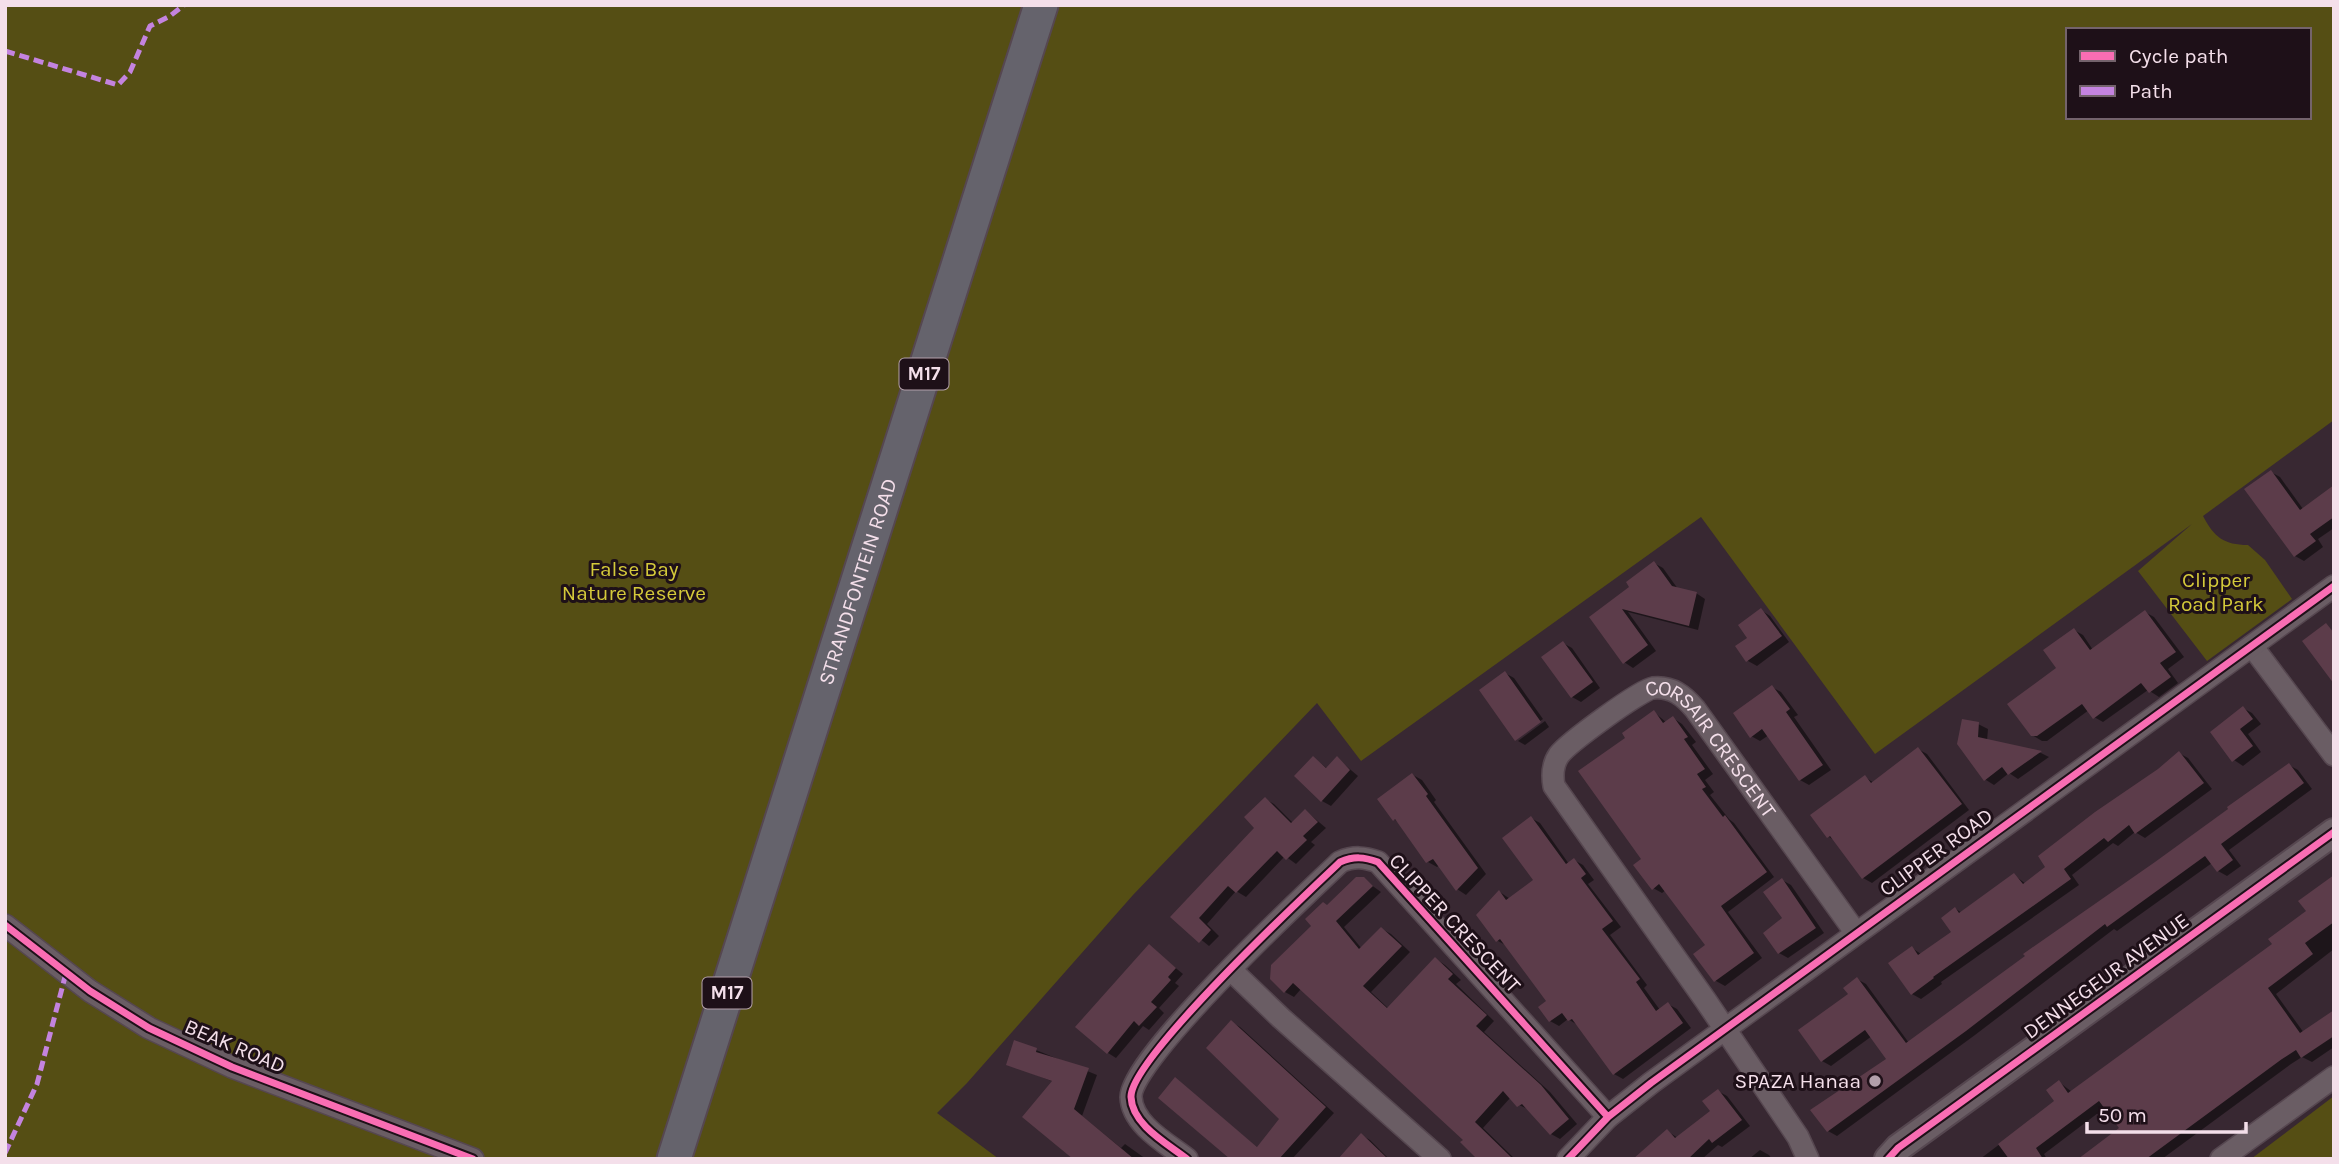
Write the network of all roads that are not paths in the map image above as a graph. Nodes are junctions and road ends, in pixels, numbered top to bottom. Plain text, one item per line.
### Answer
1 (1041, 5) edge
2 (2334, 586) edge
3 (2252, 646) junction
4 (2334, 755) edge
5 (2334, 832) edge
6 (5, 925) edge
7 (1856, 933) junction
8 (1231, 970) junction
9 (1724, 1029) junction
10 (2334, 1077) edge
11 (1608, 1116) junction
12 (1798, 1137) junction
13 (1887, 1155) edge
14 (473, 1159) edge
15 (674, 1159) edge
16 (1187, 1159) edge
17 (1440, 1159) edge
18 (1569, 1159) edge
19 (1808, 1159) edge
20 (1825, 1159) edge
21 (2221, 1159) edge

1 - 15 main road, STRANDFONTEIN ROAD / M17
2 - 3 street, CLIPPER ROAD
3 - 4 street
3 - 7 street, CLIPPER ROAD
5 - 13 street, DENNEGEUR AVENUE
6 - 14 street, BEAK ROAD
7 - 9 street, CLIPPER ROAD
7 - 9 street, CORSAIR CRESCENT
8 - 11 street, CLIPPER CRESCENT
8 - 16 street, CLIPPER CRESCENT
8 - 17 street
9 - 11 street, CLIPPER ROAD
9 - 12 street, CORSAIR CRESCENT
10 - 21 street
11 - 18 street, CLIPPER ROAD
12 - 19 street
12 - 20 street

